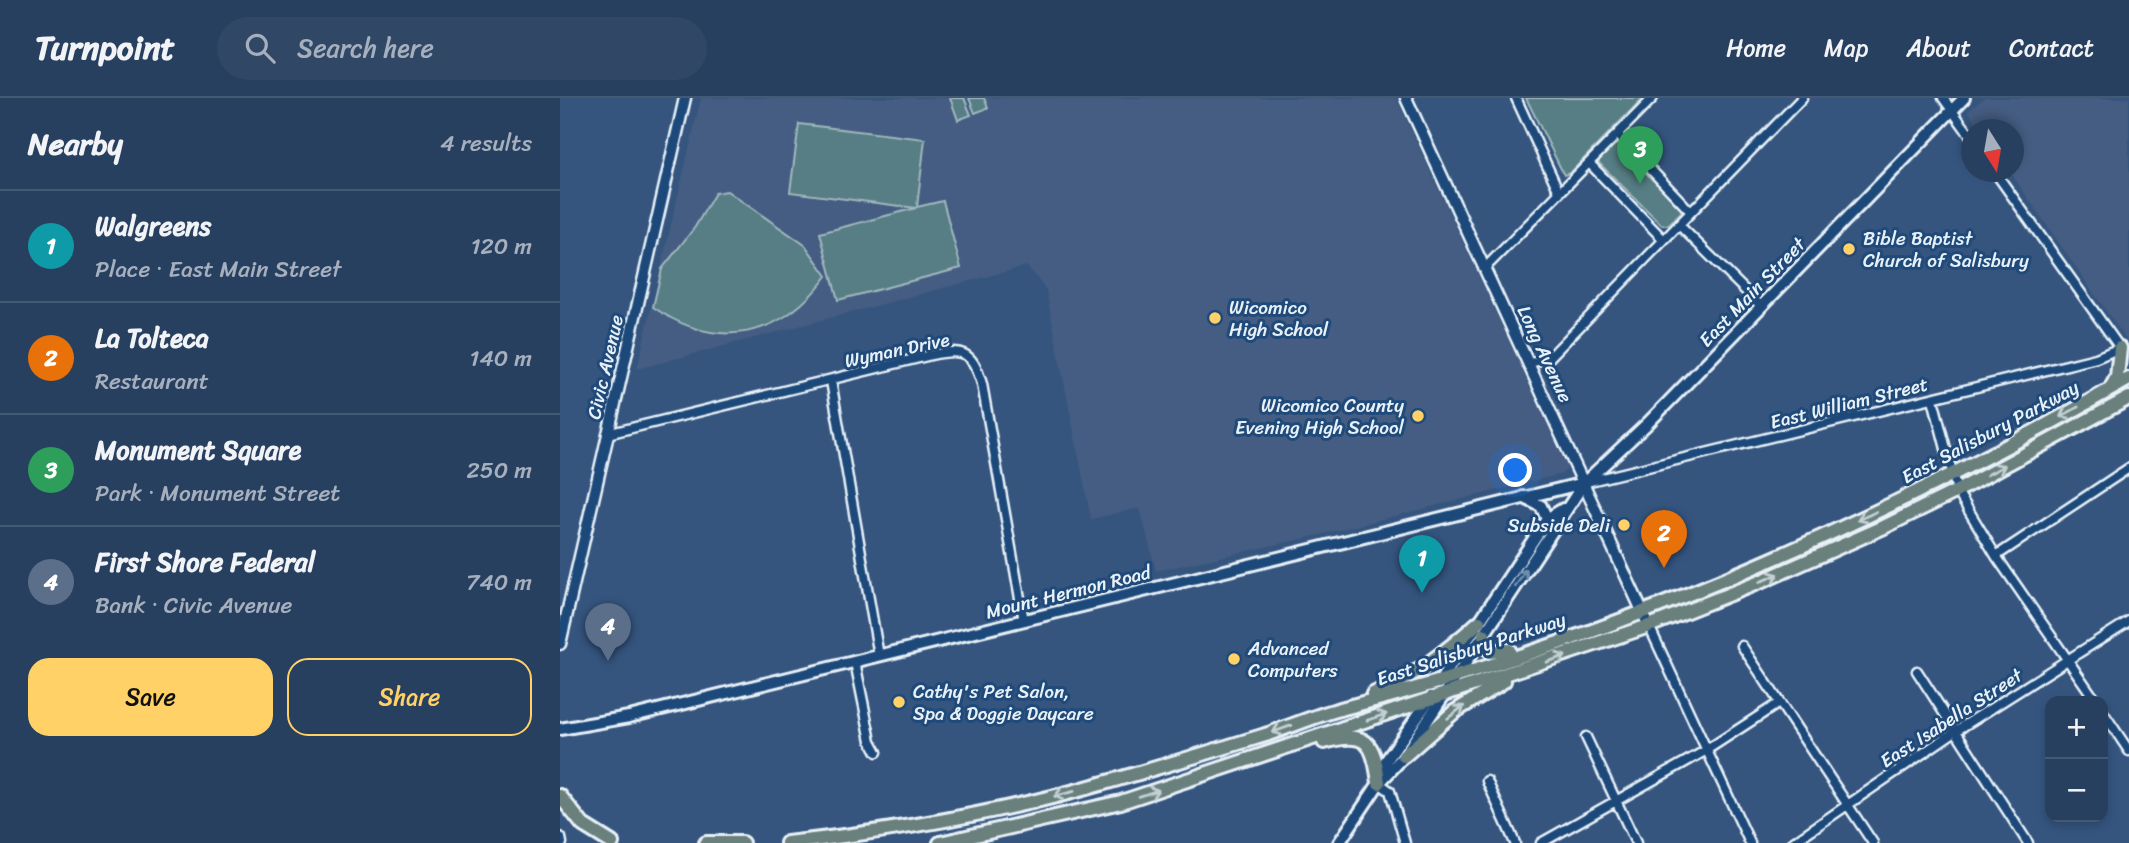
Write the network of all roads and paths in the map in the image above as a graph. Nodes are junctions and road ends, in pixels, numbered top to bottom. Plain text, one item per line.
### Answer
1 (685, 98) edge
2 (1405, 98) edge
3 (1516, 98) edge
4 (1653, 98) edge
5 (1802, 98) edge
6 (1943, 98) edge
7 (1964, 98) edge
8 (1952, 111) junction
9 (1961, 123) edge
10 (1619, 136) junction
11 (1591, 165) junction
12 (2002, 182) edge
13 (1559, 192) junction
14 (1691, 212) junction
15 (1679, 225) junction
16 (1664, 240) junction
17 (1485, 268) junction
18 (1762, 307) junction
19 (2124, 353) edge
20 (1530, 363) junction
21 (2129, 379) edge
22 (831, 381) junction
23 (2107, 391) junction
24 (1933, 399) junction
25 (2127, 400) edge
26 (607, 434) junction
27 (2129, 468) edge
28 (1952, 476) junction
29 (1584, 483) junction
30 (1957, 491) junction
31 (1524, 497) junction
32 (1563, 509) junction
33 (1547, 519) junction
34 (1996, 556) junction
35 (1642, 611) junction
36 (1024, 621) junction
37 (1479, 622) junction
38 (2128, 623) edge
39 (1649, 626) junction
40 (1484, 635) junction
41 (560, 644) edge
42 (1547, 645) junction
43 (1742, 646) dead end
44 (879, 656) junction
45 (2068, 660) junction
46 (855, 662) junction
47 (1523, 670) junction
48 (1917, 671) dead end
49 (1460, 673) junction
50 (1442, 679) junction
51 (1444, 694) junction
52 (2092, 696) edge
53 (1429, 699) junction
54 (1779, 702) junction
55 (1346, 707) junction
56 (2108, 720) edge
57 (560, 729) edge
58 (1954, 732) junction
59 (1586, 737) dead end
60 (1705, 751) junction
61 (2129, 751) edge
62 (877, 752) dead end
63 (1265, 753) junction
64 (1404, 756) junction
65 (1487, 781) dead end
66 (1378, 783) junction
67 (560, 796) edge
68 (1617, 802) junction
69 (1847, 806) junction
70 (612, 843) edge
71 (706, 843) edge
72 (742, 843) edge
73 (787, 843) edge
74 (940, 843) edge
75 (1339, 843) edge
76 (1405, 843) edge
77 (1515, 843) edge
78 (1541, 843) edge
79 (1636, 843) edge
80 (1750, 843) edge
81 (1792, 843) edge
82 (1873, 843) edge
83 (2028, 843) edge

1 - 26 street, Civic Avenue
2 - 17 street, Long Avenue
3 - 13 street
4 - 10 street
5 - 14 street
6 - 8 street
7 - 8 main road, East Main Street
8 - 9 street
8 - 18 main road, East Main Street
10 - 11 street
10 - 14 street
11 - 13 street
11 - 16 street
12 - 19 street
13 - 17 street
14 - 15 street
15 - 16 street
15 - 18 street
16 - 20 street
17 - 20 street, Long Avenue
18 - 29 main road, East Main Street
19 - 23 main road
19 - 24 street, East William Street
20 - 29 street, Long Avenue
21 - 23 main road, East Salisbury Parkway
22 - 26 street, Wyman Drive
22 - 36 street, Wyman Drive
22 - 44 street
23 -> 28 main road, East Salisbury Parkway
24 - 28 street
24 - 29 street, East William Street
30 -> 25 main road, East Salisbury Parkway
26 - 41 street, Civic Avenue
27 - 34 street
28 - 30 street
28 -> 35 main road, East Salisbury Parkway
29 - 31 main road, Mount Hermon Road
29 - 32 main road, East Main Street
29 - 35 street, Long Avenue
30 - 34 street
39 -> 30 main road, East Salisbury Parkway
31 - 33 main road
31 - 36 main road, Mount Hermon Road
32 - 33 main road, East Main Street
40 -> 32 main road, East Main Street
33 - 37 main road, East Main Street
34 - 45 street
35 - 39 street, Long Avenue
35 - 42 main road, East Salisbury Parkway
36 - 44 main road, Mount Hermon Road
37 - 50 main road, East Main Street
37 - 55 main road
38 - 45 street, East Isabella Street
47 -> 39 main road, East Salisbury Parkway
39 - 60 street
40 - 42 main road
40 - 49 main road, East Main Street
42 - 49 main road, East Salisbury Parkway
43 - 54 street
44 - 46 main road, Mount Hermon Road
45 - 52 street
45 - 58 street, East Isabella Street
46 - 57 main road, Mount Hermon Road
46 - 62 street
47 - 51 main road, East Salisbury Parkway
64 -> 47 main road
48 - 58 street
49 - 50 main road, East Salisbury Parkway
49 - 51 main road, East Main Street
50 - 53 main road, East Main Street
50 - 55 main road, East Salisbury Parkway
51 - 53 main road, East Salisbury Parkway
51 - 64 main road, East Main Street
63 -> 53 main road, East Salisbury Parkway
53 - 66 main road, East Main Street
54 - 60 street
54 - 69 street
55 -> 73 main road, East Salisbury Parkway
56 - 61 street
58 - 69 street, East Isabella Street
58 - 83 street
59 - 68 street
60 - 68 street
60 - 80 street
63 - 66 main road
74 -> 63 main road, East Salisbury Parkway
64 - 66 main road, East Main Street
65 - 77 street
66 - 75 main road, East Main Street
66 - 76 street
67 - 70 main road
68 - 78 street
68 - 79 street
69 - 81 street, East Isabella Street
69 - 82 street
71 - 72 main road

